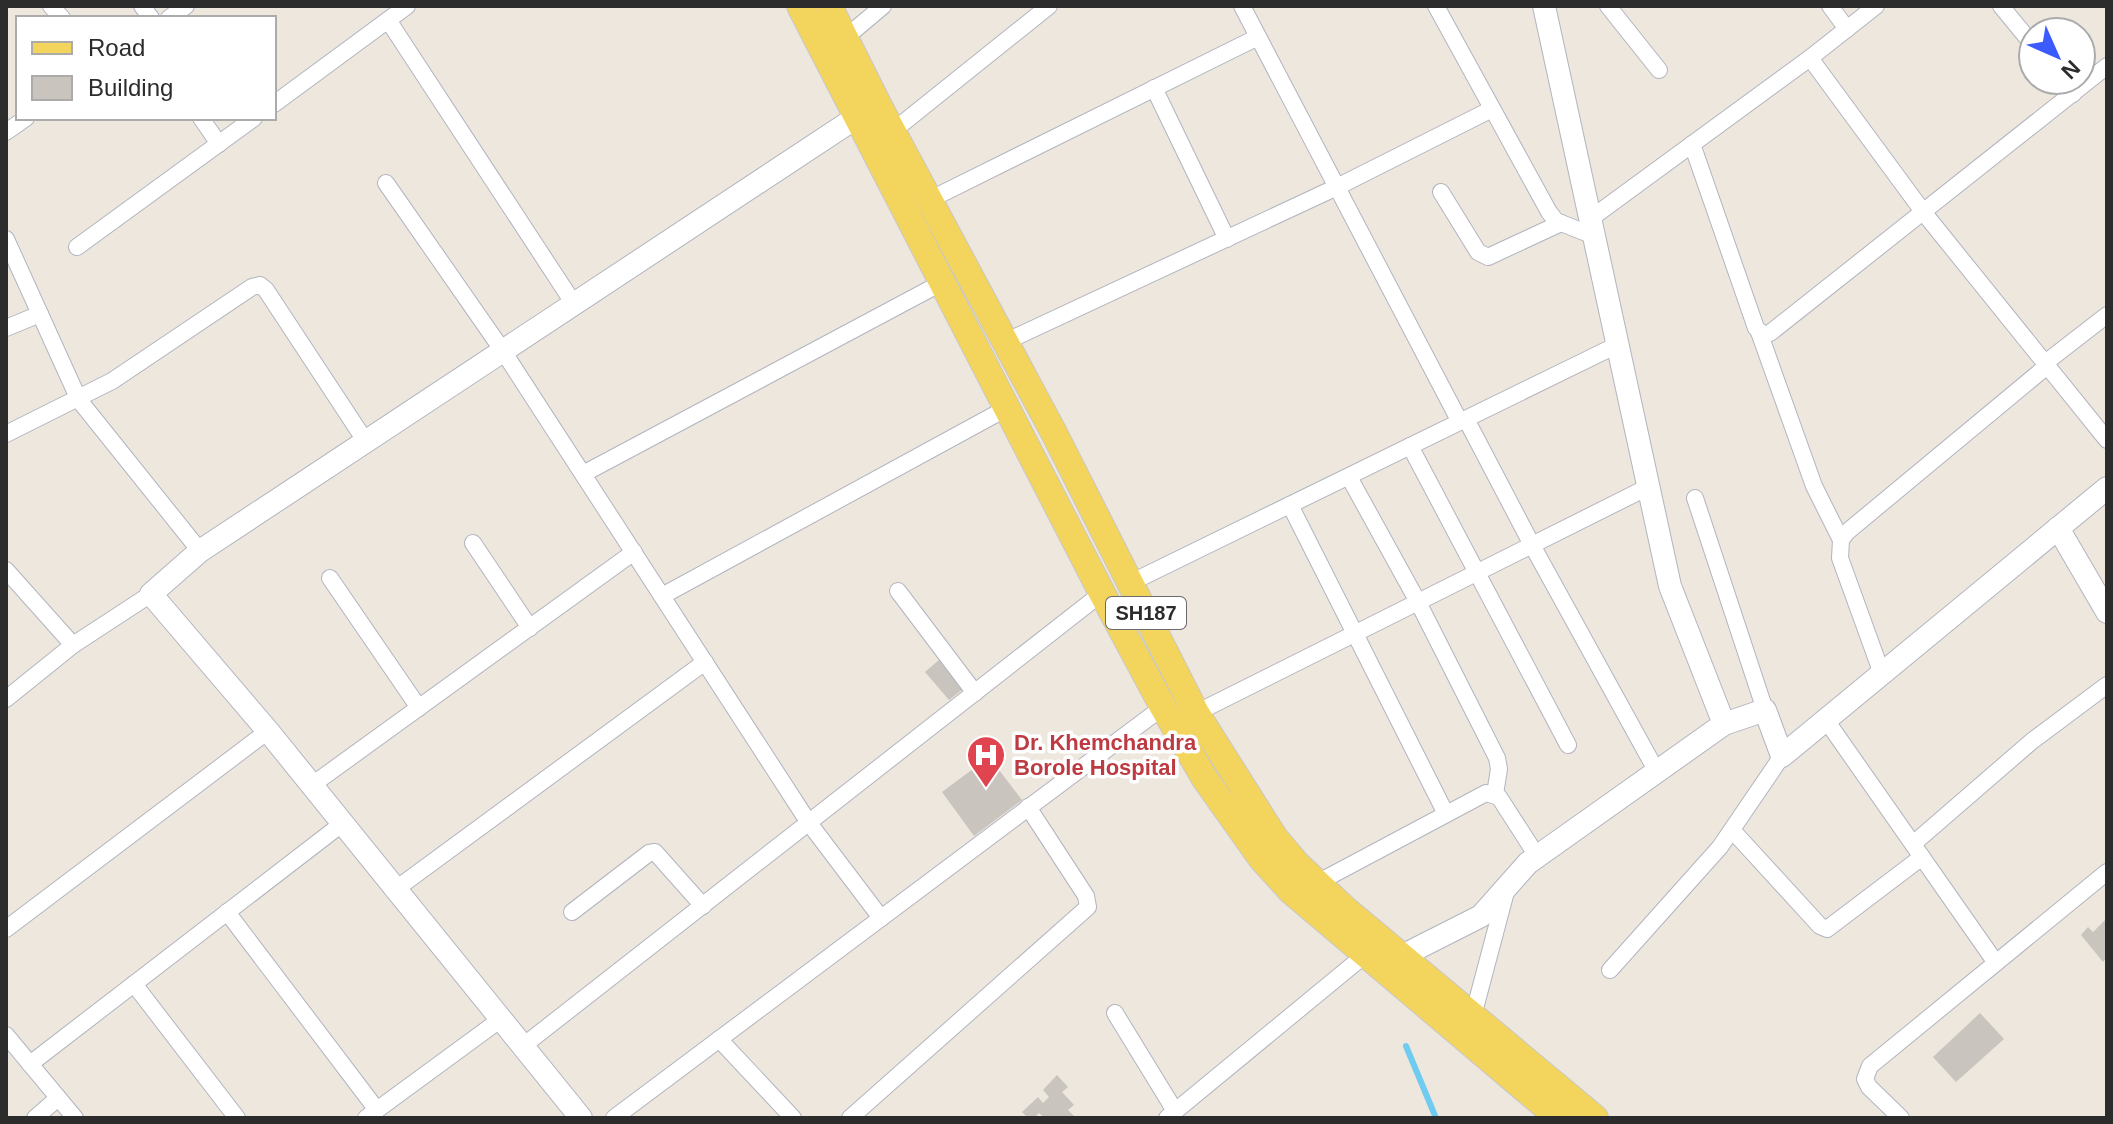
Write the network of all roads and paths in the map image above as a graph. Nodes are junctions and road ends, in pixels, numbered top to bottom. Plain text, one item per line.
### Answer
1 (407, 6) edge
2 (800, 6) edge
3 (829, 6) edge
4 (883, 6) edge
5 (1049, 6) edge
6 (1242, 6) edge
7 (1436, 6) edge
8 (1544, 6) edge
9 (1608, 6) edge
10 (1830, 6) edge
11 (1876, 6) edge
12 (2001, 6) edge
13 (388, 20) junction
14 (2017, 26) edge
15 (1847, 29) junction
16 (1258, 37) junction
17 (845, 38) junction
18 (1810, 58) junction
19 (1659, 70) dead end
20 (1154, 88) junction
21 (2070, 96) edge
22 (276, 103) edge
23 (1492, 109) junction
24 (857, 117) junction
25 (23, 120) edge
26 (202, 120) edge
27 (251, 120) edge
28 (893, 131) junction
29 (6, 132) edge
30 (219, 144) junction
31 (1692, 144) junction
32 (386, 183) dead end
33 (1337, 187) junction
34 (1441, 192) dead end
35 (929, 200) junction
36 (1924, 213) junction
37 (1561, 223) junction
38 (1592, 227) junction
39 (6, 239) edge
40 (1227, 239) junction
41 (77, 247) dead end
42 (943, 282) junction
43 (574, 304) junction
44 (40, 314) junction
45 (2107, 315) edge
46 (6, 328) edge
47 (1759, 332) junction
48 (1005, 342) junction
49 (1617, 345) junction
50 (503, 351) junction
51 (2046, 365) junction
52 (83, 398) junction
53 (1007, 408) junction
54 (1463, 420) junction
55 (6, 434) edge
56 (2107, 440) edge
57 (366, 442) junction
58 (1410, 446) junction
59 (583, 474) junction
60 (1349, 477) junction
61 (1648, 487) junction
62 (2107, 488) edge
63 (1695, 498) dead end
64 (1290, 505) junction
65 (2058, 528) junction
66 (1841, 540) junction
67 (473, 543) dead end
68 (1532, 545) junction
69 (634, 552) junction
70 (192, 559) junction
71 (6, 570) edge
72 (1479, 572) junction
73 (330, 578) dead end
74 (1130, 583) junction
75 (155, 590) junction
76 (898, 591) dead end
77 (1102, 593) junction
78 (662, 596) junction
79 (1418, 602) junction
80 (2107, 612) edge
81 (530, 628) junction
82 (1356, 633) junction
83 (73, 645) junction
84 (705, 662) junction
85 (1882, 674) junction
86 (2107, 685) edge
87 (975, 693) junction
88 (6, 699) edge
89 (1163, 707) junction
90 (419, 708) junction
91 (1765, 710) junction
92 (1196, 713) junction
93 (1826, 720) junction
94 (1724, 724) junction
95 (268, 731) junction
96 (1568, 745) dead end
97 (1782, 756) junction
98 (1657, 772) junction
99 (322, 778) junction
100 (1495, 794) junction
101 (1028, 807) junction
102 (1446, 814) junction
103 (343, 823) junction
104 (809, 823) junction
105 (1732, 830) junction
106 (1917, 851) junction
107 (1537, 856) junction
108 (2107, 872) edge
109 (1317, 883) junction
110 (1507, 887) junction
111 (396, 889) junction
112 (703, 906) junction
113 (227, 912) junction
114 (572, 912) dead end
115 (881, 918) junction
116 (6, 929) edge
117 (1366, 954) junction
118 (1402, 956) junction
119 (1996, 963) junction
120 (1610, 970) dead end
121 (134, 984) junction
122 (1115, 1013) dead end
123 (1473, 1016) junction
124 (501, 1019) junction
125 (6, 1035) edge
126 (719, 1039) junction
127 (523, 1046) junction
128 (30, 1064) junction
129 (58, 1098) junction
130 (372, 1114) edge
131 (1171, 1115) edge
132 (35, 1118) edge
133 (75, 1118) edge
134 (237, 1118) edge
135 (581, 1118) edge
136 (614, 1118) edge
137 (793, 1118) edge
138 (850, 1118) edge
139 (1559, 1118) edge
140 (1595, 1118) edge
141 (1901, 1118) edge

1 - 13 street
2 - 24 main road, SH187
3 - 17 main road, SH187
4 - 17 street
5 - 28 street
6 - 16 street
7 - 23 street
8 - 38 street
9 - 19 street
10 - 15 street
11 - 15 street
12 - 14 street
13 - 22 street
13 - 43 street
15 - 18 street
16 - 20 street
16 - 33 street
17 - 28 main road, SH187
18 - 31 street
18 - 36 street
20 - 35 street
20 - 40 street
21 - 36 street
23 - 33 street
23 - 37 street
24 - 42 main road, SH187
24 - 43 street
25 - 29 street
26 - 30 street
27 - 30 street
28 - 35 main road, SH187
30 - 41 street
31 - 38 street
31 - 47 street
32 - 50 street
33 - 40 street
33 - 54 street
34 - 37 street
35 - 48 main road, SH187
36 - 47 street
36 - 51 street
37 - 38 street
38 - 49 street
39 - 44 street
40 - 48 street
42 - 53 main road, SH187
42 - 59 street
43 - 50 street
44 - 46 street
44 - 52 street
45 - 51 street
47 - 66 street
48 - 74 main road, SH187
49 - 54 street
49 - 61 street
50 - 57 street
50 - 59 street
51 - 56 street
51 - 66 street
52 - 55 street
52 - 57 street
52 - 70 street
53 - 77 main road, SH187
53 - 78 street
54 - 58 street
54 - 68 street
57 - 70 street
58 - 60 street
58 - 72 street
59 - 69 street
60 - 64 street
60 - 79 street
61 - 68 street
61 - 94 street
62 - 65 street
63 - 91 street
64 - 74 street
64 - 82 street
65 - 80 street
65 - 85 street
66 - 85 street
67 - 81 street
68 - 72 street
68 - 98 street
69 - 78 street
69 - 81 street
70 - 75 street
71 - 83 street
72 - 79 street
72 - 96 street
73 - 90 street
74 - 92 main road, SH187
75 - 83 street
75 - 95 street
76 - 87 street
77 - 87 street
77 - 89 main road, SH187
78 - 84 street
79 - 82 street
79 - 100 street
81 - 90 street
82 - 92 street
82 - 102 street
83 - 88 street
84 - 104 street
84 - 111 street
85 - 93 street
86 - 106 street
87 - 104 street
89 - 101 street
89 - 117 main road, SH187
90 - 99 street
91 - 94 street
91 - 97 street
92 - 109 main road, SH187
93 - 97 street
93 - 106 street
94 - 98 street
95 - 99 street
95 - 116 street
97 - 105 street
98 - 107 street
99 - 103 street
100 - 102 street
100 - 107 street
101 - 115 street
101 - 138 street
102 - 109 street
103 - 111 street
103 - 113 street
104 - 112 street
104 - 115 street
105 - 106 street
105 - 120 street
106 - 119 street
107 - 110 street
108 - 119 street
109 - 118 main road, SH187
110 - 118 street
110 - 123 street
111 - 124 street
112 - 114 street
112 - 127 street
113 - 121 street
113 - 130 street
115 - 126 street
117 - 131 street
117 - 139 main road, SH187
118 - 123 main road, SH187
119 - 141 street
121 - 128 street
121 - 134 street
122 - 131 street
123 - 140 main road, SH187
124 - 127 street
124 - 130 street
125 - 128 street
126 - 136 street
126 - 137 street
127 - 135 street
128 - 129 street
129 - 132 street
129 - 133 street

